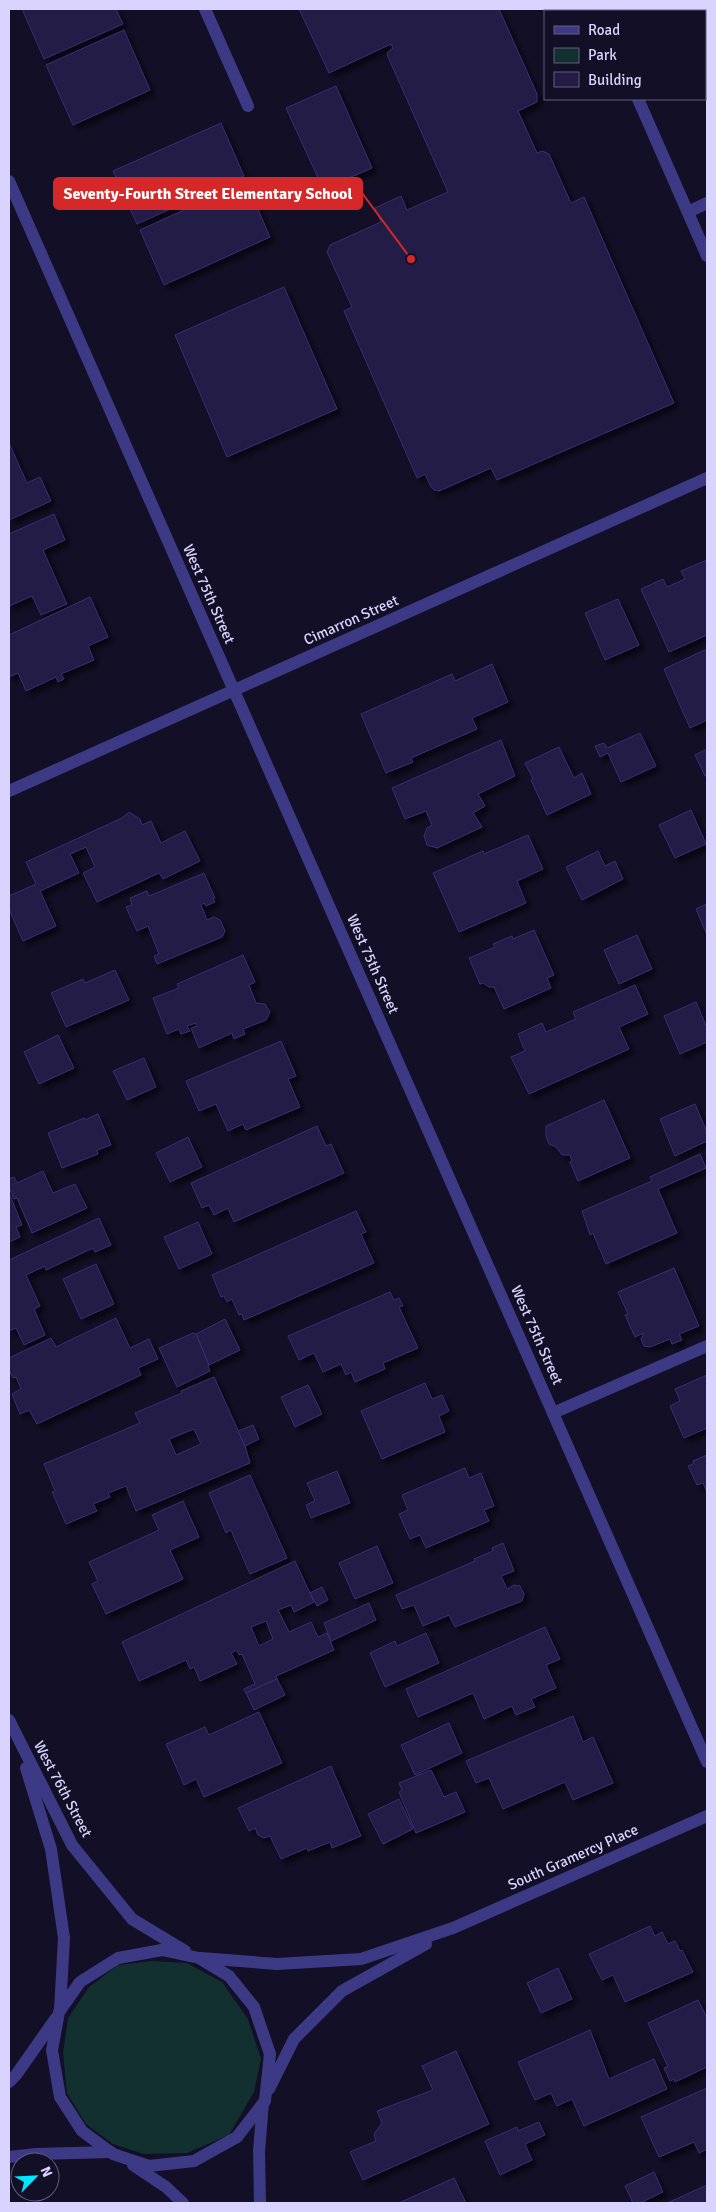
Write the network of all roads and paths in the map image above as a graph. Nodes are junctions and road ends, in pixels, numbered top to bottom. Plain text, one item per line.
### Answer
1 (205, 9) edge
2 (638, 100) edge
3 (248, 106) dead end
4 (9, 181) edge
5 (707, 203) edge
6 (688, 212) junction
7 (707, 256) edge
8 (707, 478) edge
9 (234, 690) junction
10 (9, 791) edge
11 (707, 1346) edge
12 (554, 1413) junction
13 (9, 1720) edge
14 (15, 1734) junction
15 (707, 1762) edge
16 (707, 1816) edge
17 (453, 1928) junction
18 (196, 1957) junction
19 (59, 2013) junction
20 (9, 2082) edge
21 (264, 2100) junction
22 (113, 2153) junction
23 (9, 2157) edge
24 (183, 2203) edge
25 (260, 2203) edge

1 - 3 street
2 - 6 street
4 - 9 street, West 75th Street
5 - 6 street
6 - 7 street
8 - 9 street, Cimarron Street
9 - 10 street, Cimarron Street
9 - 12 street, West 75th Street
11 - 12 street
12 - 15 street, West 75th Street
13 - 14 street, West 76th Street
14 - 18 street, West 76th Street
14 - 19 street, West 76th Street
16 - 17 street, South Gramercy Place
17 - 18 street, South Gramercy Place
17 - 21 street, South Gramercy Place
18 - 19 street
18 - 21 street, West 76th Street
19 - 20 street
19 - 22 street, West 76th Street
21 - 22 street
21 - 25 street
22 - 23 street
22 - 24 street

